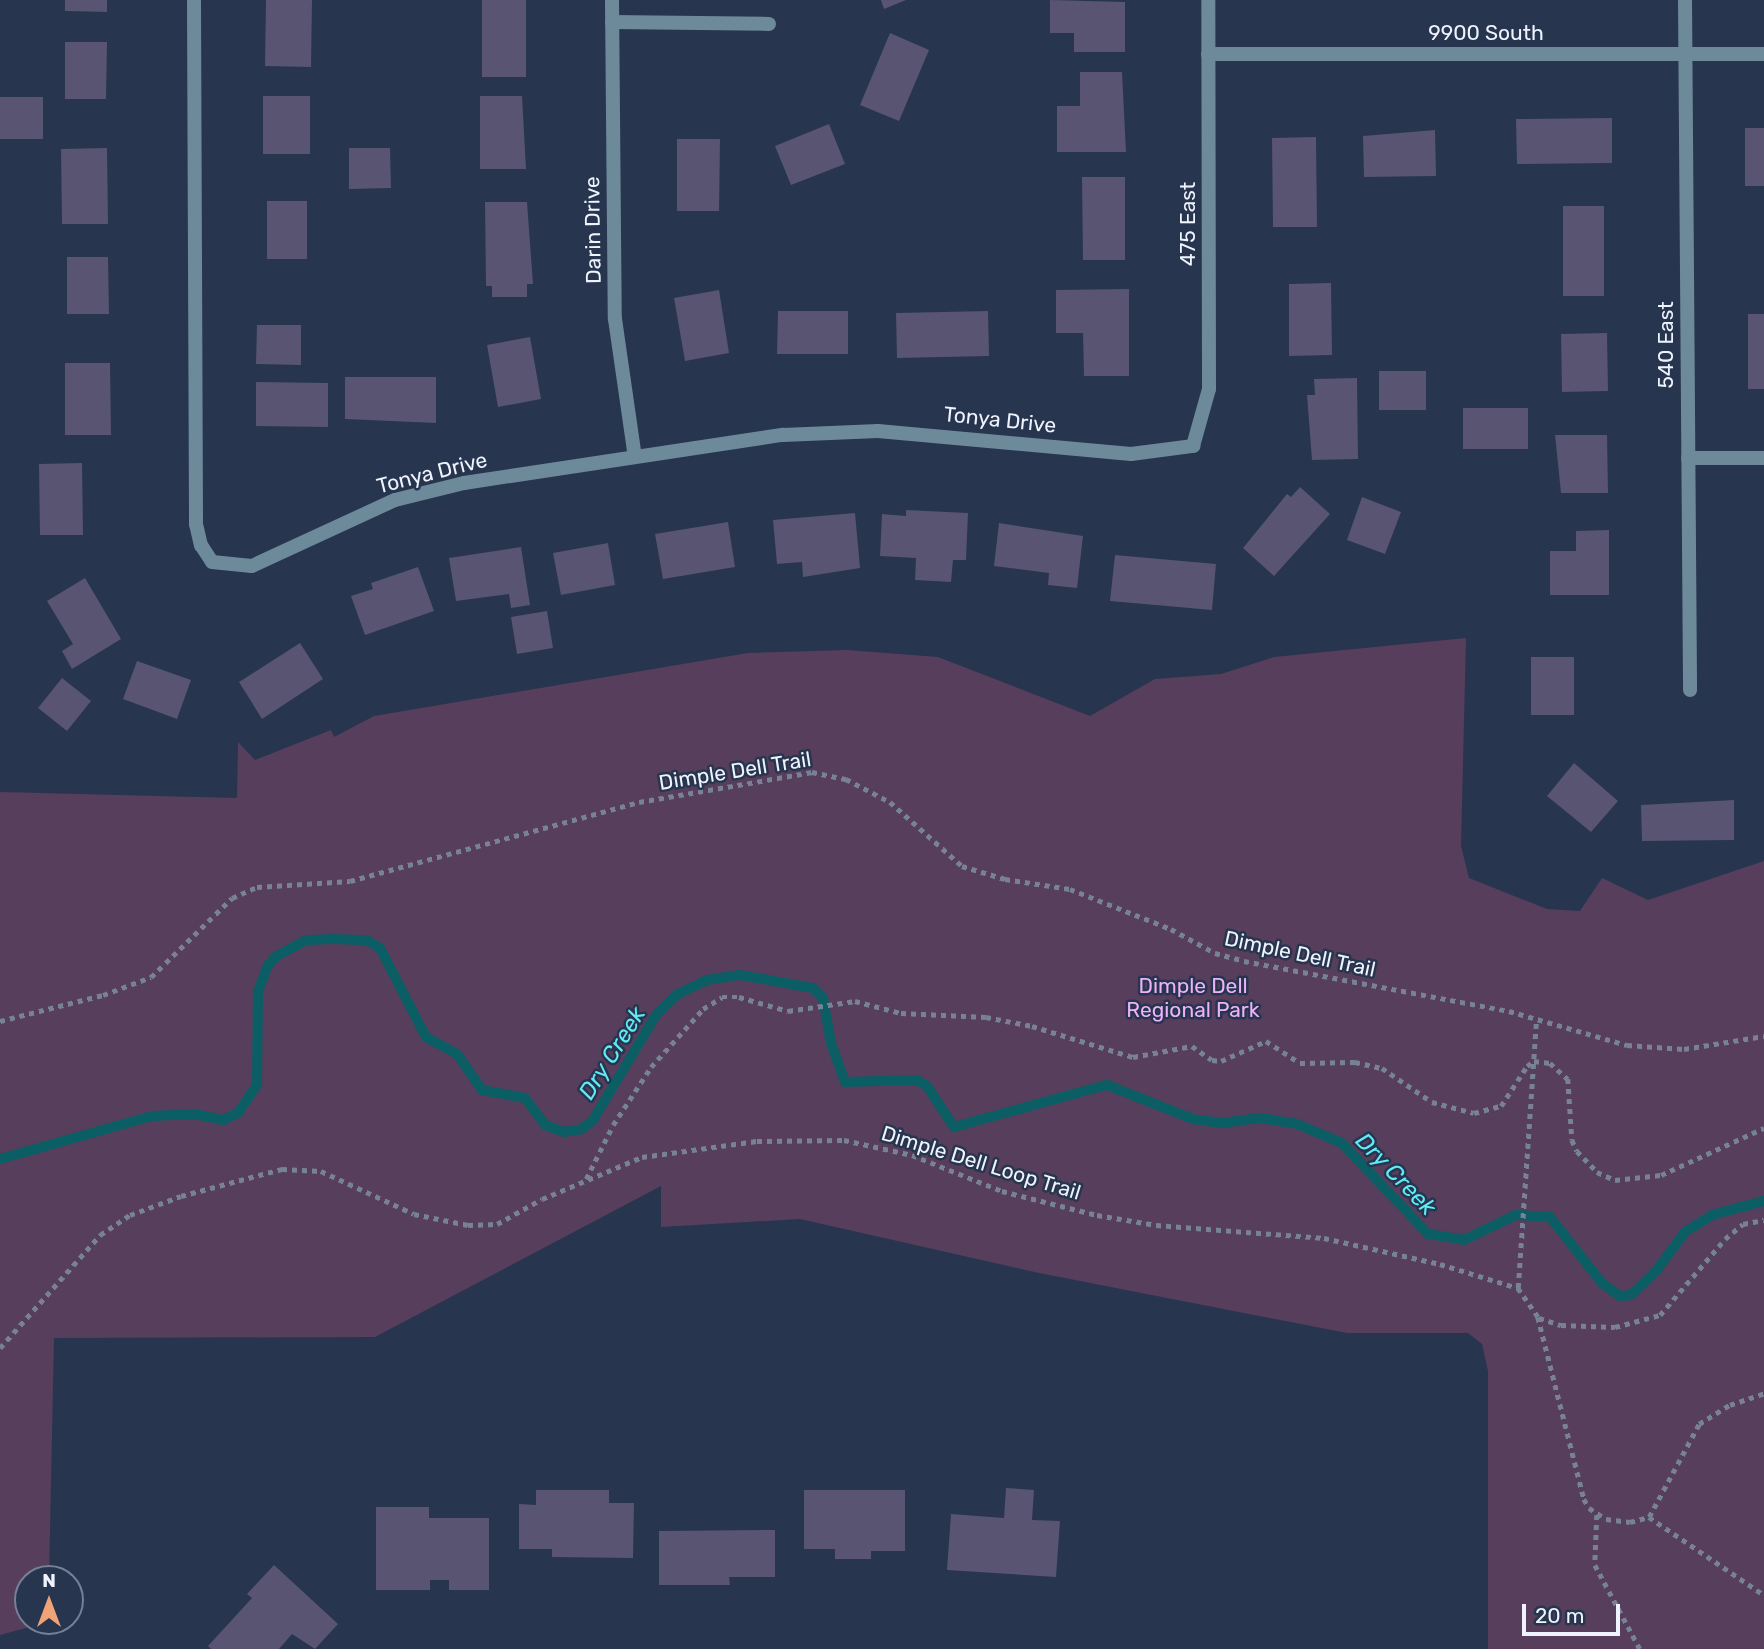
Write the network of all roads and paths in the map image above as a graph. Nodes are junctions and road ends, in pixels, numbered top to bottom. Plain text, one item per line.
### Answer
1 (194, 0) edge
2 (612, 0) edge
3 (1208, 0) edge
4 (1685, 0) edge
5 (612, 23) junction
6 (769, 24) dead end
7 (1208, 54) junction
8 (1685, 54) junction
9 (1764, 54) edge
10 (1194, 446) joint
11 (635, 457) junction
12 (1688, 458) junction
13 (1764, 458) edge
14 (1690, 690) dead end
15 (0, 1021) edge
16 (1536, 1021) junction
17 (1764, 1036) edge
18 (1534, 1061) junction
19 (1764, 1128) edge
20 (586, 1179) junction
21 (1764, 1220) edge
22 (1518, 1288) junction
23 (1538, 1317) junction
24 (0, 1348) edge
25 (1764, 1393) edge
26 (1597, 1515) junction
27 (1649, 1517) junction
28 (1764, 1595) edge
29 (1640, 1649) edge

1 - 11 street, Tonya Drive
2 - 5 street, Darin Drive
3 - 7 street, 475 East
4 - 8 street, 540 East
5 - 6 street
5 - 11 street, Darin Drive
7 - 8 street, 9900 South
7 - 10 street, 475 East
8 - 9 street, 9900 South
8 - 12 street, 540 East
10 - 11 street, Tonya Drive
12 - 13 street
12 - 14 street, 540 East
15 - 16 path, Dimple Dell Trail
16 - 17 path, Dimple Dell Trail
16 - 18 path
18 - 19 path
18 - 20 path
18 - 22 path
20 - 22 path, Dimple Dell Loop Trail
20 - 24 path, Dimple Dell Loop Trail
21 - 23 path
22 - 23 path
23 - 26 path
25 - 27 path
26 - 27 path
26 - 29 path
27 - 28 path

